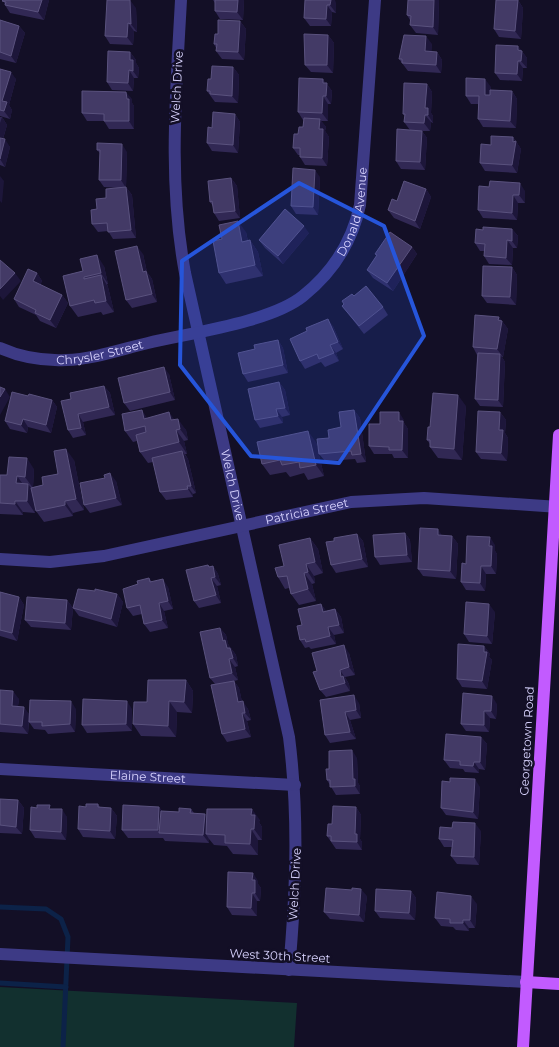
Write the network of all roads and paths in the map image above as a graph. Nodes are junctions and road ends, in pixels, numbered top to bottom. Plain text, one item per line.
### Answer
1 (181, 0) edge
2 (375, 0) edge
3 (199, 331) junction
4 (0, 348) edge
5 (559, 436) edge
6 (557, 507) edge
7 (241, 524) junction
8 (0, 559) edge
9 (0, 769) edge
10 (294, 785) junction
11 (0, 954) edge
12 (289, 970) junction
13 (526, 982) junction
14 (559, 984) edge
15 (522, 1047) edge

1 - 3 street, Welch Drive
2 - 3 street, Donald Avenue
3 - 4 street, Chrysler Street
3 - 7 street, Welch Drive
5 - 6 main road, Georgetown Road
6 - 7 street, Patricia Street
6 - 13 main road, Georgetown Road
7 - 8 street, Patricia Street
7 - 10 street, Welch Drive
9 - 10 street, Elaine Street
10 - 12 street, Welch Drive
11 - 12 street, West 30th Street
12 - 13 street, West 30th Street
13 - 14 main road, West 30th Street
13 - 15 main road, Georgetown Road

